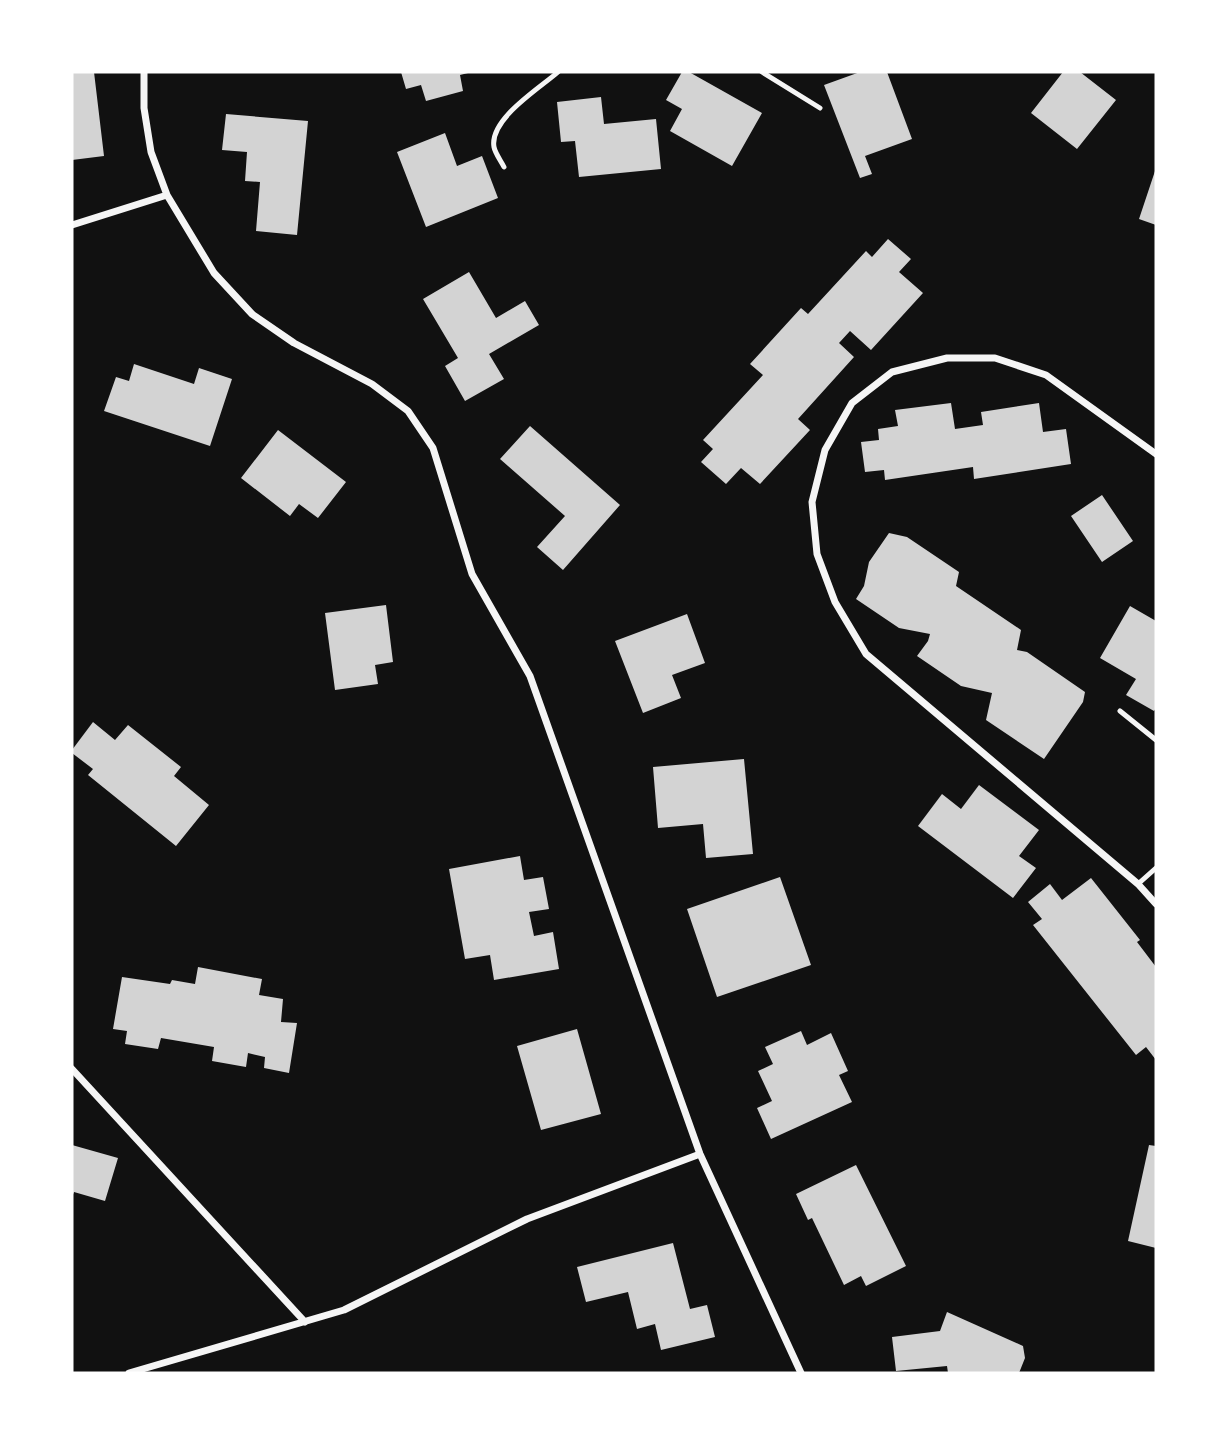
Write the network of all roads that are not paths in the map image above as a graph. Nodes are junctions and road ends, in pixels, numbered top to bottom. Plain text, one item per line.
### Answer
1 (144, 72) edge
2 (558, 72) edge
3 (762, 72) edge
4 (820, 108) dead end
5 (504, 167) dead end
6 (167, 195) junction
7 (72, 225) edge
8 (1156, 454) edge
9 (1120, 710) dead end
10 (1156, 740) edge
11 (1156, 868) edge
12 (1138, 884) junction
13 (1156, 904) edge
14 (72, 1069) edge
15 (700, 1154) junction
16 (304, 1322) junction
17 (129, 1373) edge
18 (801, 1373) edge

1 - 6 street
2 - 5 lane
3 - 4 lane
6 - 7 street
6 - 15 street
8 - 12 street
9 - 10 lane
11 - 12 lane
12 - 13 street
14 - 16 street
15 - 16 street
15 - 18 street
16 - 17 street

